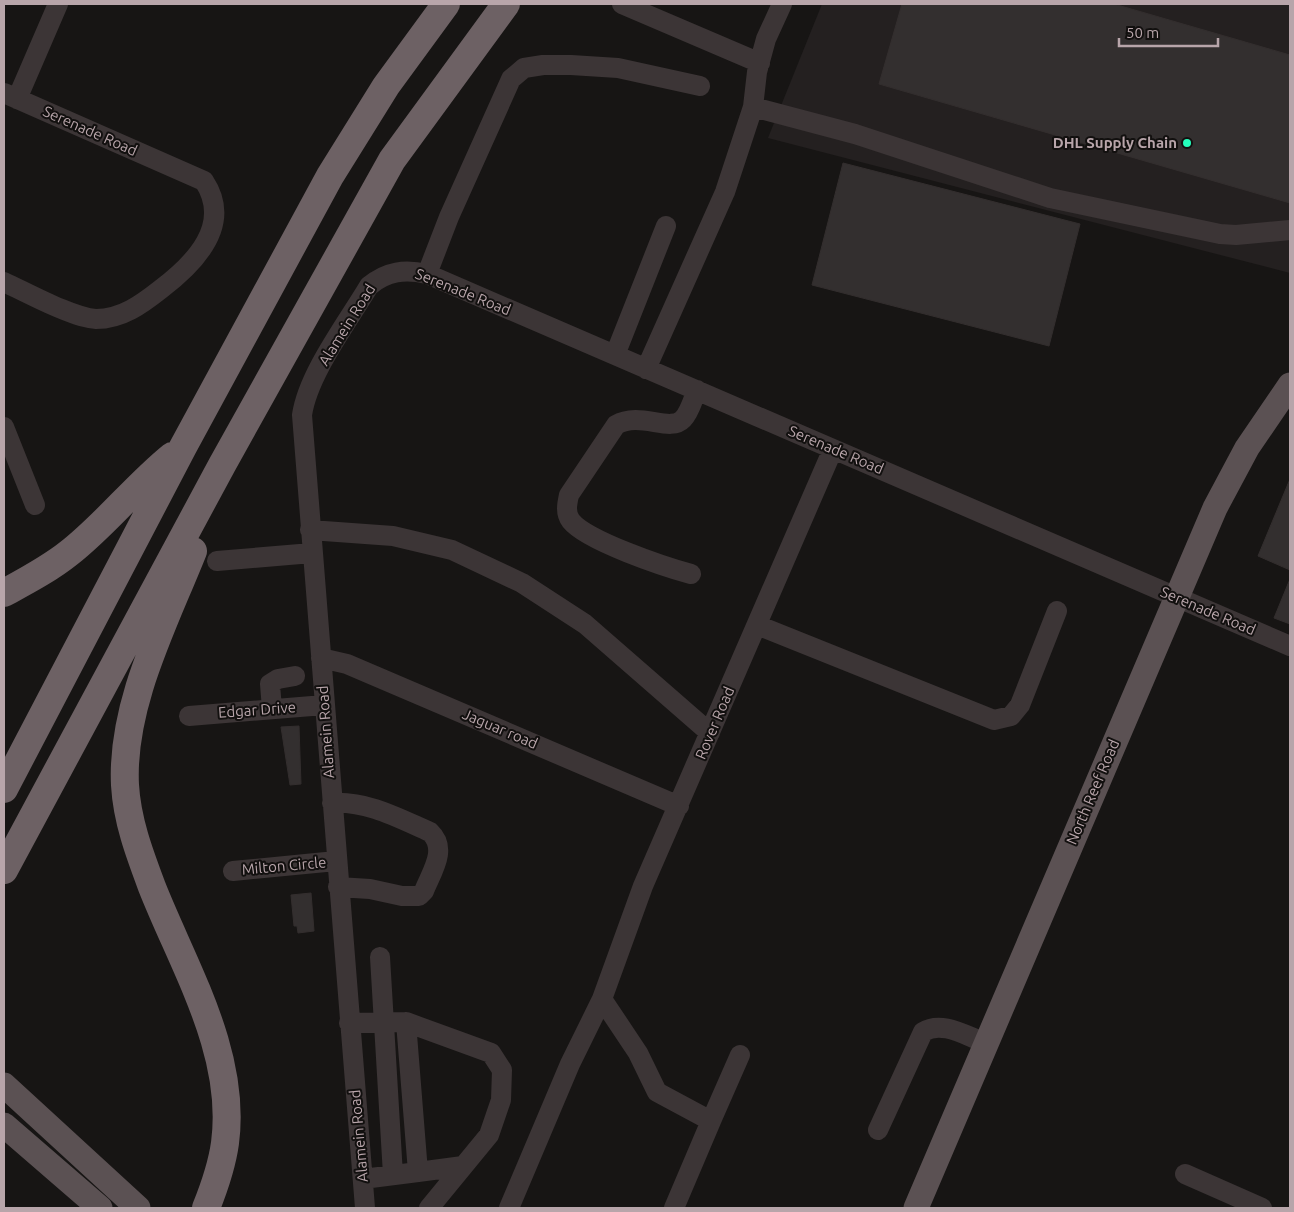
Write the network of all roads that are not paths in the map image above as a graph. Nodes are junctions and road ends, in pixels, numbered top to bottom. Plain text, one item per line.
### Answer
1 (58, 4) edge
2 (446, 4) edge
3 (506, 4) edge
4 (622, 4) edge
5 (782, 4) edge
6 (760, 63) junction
7 (700, 86) dead end
8 (10, 96) edge
9 (753, 107) junction
10 (666, 226) dead end
11 (1290, 230) edge
12 (427, 274) junction
13 (379, 277) joint
14 (4, 282) edge
15 (615, 355) junction
16 (646, 369) junction
17 (1290, 385) edge
18 (697, 390) junction
19 (4, 427) edge
20 (182, 447) junction
21 (833, 449) junction
22 (222, 465) junction
23 (36, 505) dead end
24 (310, 530) junction
25 (312, 553) junction
26 (218, 561) dead end
27 (692, 574) dead end
28 (4, 593) edge
29 (1176, 598) junction
30 (1057, 610) dead end
31 (757, 625) junction
32 (1290, 646) edge
33 (321, 658) junction
34 (295, 676) dead end
35 (324, 704) junction
36 (272, 709) junction
37 (190, 716) dead end
38 (710, 733) junction
39 (4, 789) edge
40 (332, 803) junction
41 (679, 806) junction
42 (336, 862) junction
43 (4, 870) edge
44 (233, 871) dead end
45 (338, 887) junction
46 (380, 957) dead end
47 (602, 998) junction
48 (383, 1022) junction
49 (406, 1022) junction
50 (350, 1023) junction
51 (986, 1044) junction
52 (740, 1054) dead end
53 (4, 1085) edge
54 (711, 1121) junction
55 (4, 1125) edge
56 (878, 1130) dead end
57 (463, 1166) junction
58 (418, 1172) junction
59 (1185, 1174) dead end
60 (393, 1175) junction
61 (363, 1179) junction
62 (100, 1208) edge
63 (138, 1208) edge
64 (206, 1208) edge
65 (365, 1208) edge
66 (429, 1208) edge
67 (509, 1208) edge
68 (674, 1208) edge
69 (916, 1208) edge
70 (1262, 1208) edge

1 - 8 street
2 - 20 highway
3 - 22 highway
4 - 6 street
5 - 6 street
6 - 9 street
7 - 12 street
8 - 14 street, Serenade Road
9 - 11 street
9 - 16 street
10 - 15 street
12 - 13 street, Serenade Road
12 - 15 street, Serenade Road
13 - 24 street, Alamein Road
15 - 16 street, Serenade Road
16 - 18 street, Serenade Road
17 - 29 main road, North Reef Road
18 - 21 street, Serenade Road
18 - 27 street
19 - 23 street
20 - 28 highway
20 - 39 highway
21 - 29 street, Serenade Road
21 - 31 street, Rover Road
22 - 43 highway
22 - 64 highway
24 - 25 street, Alamein Road
24 - 38 street
25 - 26 street
25 - 33 street, Alamein Road
29 - 32 street, Serenade Road
29 - 51 main road, North Reef Road
30 - 31 street
31 - 38 street, Rover Road
33 - 35 street, Alamein Road
33 - 41 street, Jaguar road
34 - 36 street
35 - 36 street, Edgar Drive
35 - 40 street, Alamein Road
36 - 37 street, Edgar Drive
38 - 41 street, Rover Road
40 - 42 street, Alamein Road
40 - 45 street
41 - 47 street, Rover Road
42 - 44 street, Milton Circle
42 - 45 street, Alamein Road
45 - 50 street, Alamein Road
46 - 48 street
47 - 54 street
47 - 67 street, Rover Road
48 - 49 street
48 - 50 street
48 - 60 street
49 - 57 street
49 - 58 street
50 - 61 street, Alamein Road
51 - 56 street
51 - 69 main road, North Reef Road
52 - 54 street
53 - 63 main road
54 - 68 street
55 - 62 main road
57 - 58 street
57 - 66 street
58 - 60 street
59 - 70 street
60 - 61 street
61 - 65 street, Alamein Road

